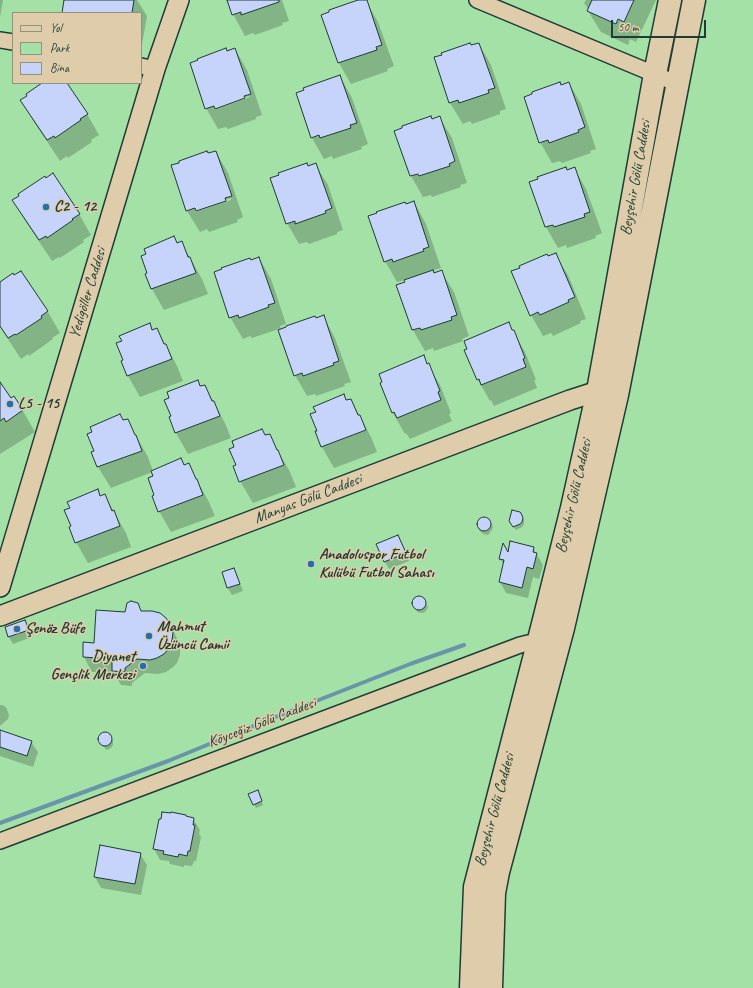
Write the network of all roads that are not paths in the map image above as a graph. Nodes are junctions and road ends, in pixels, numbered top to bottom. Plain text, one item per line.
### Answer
1 (179, 0) edge
2 (478, 0) edge
3 (670, 0) edge
4 (694, 0) edge
5 (0, 40) edge
6 (12, 42) edge
7 (148, 67) edge
8 (655, 74) junction
9 (678, 84) junction
10 (608, 393) junction
11 (0, 587) edge
12 (0, 616) edge
13 (546, 644) junction
14 (0, 841) edge
15 (471, 988) edge
16 (491, 988) edge

1 - 7 street, Yedigöller Caddesi
2 - 8 street
3 - 8 main road, Beyşehir Gölü Caddesi
4 - 9 main road
5 - 6 street
7 - 11 street, Yedigöller Caddesi
8 - 9 street
8 - 10 main road, Beyşehir Gölü Caddesi
9 - 10 main road
10 - 12 street, Manyas Gölü Caddesi
10 - 13 main road, Beyşehir Gölü Caddesi
13 - 14 street, Köyceğiz Gölü Caddesi
13 - 15 main road, Beyşehir Gölü Caddesi
13 - 16 main road

